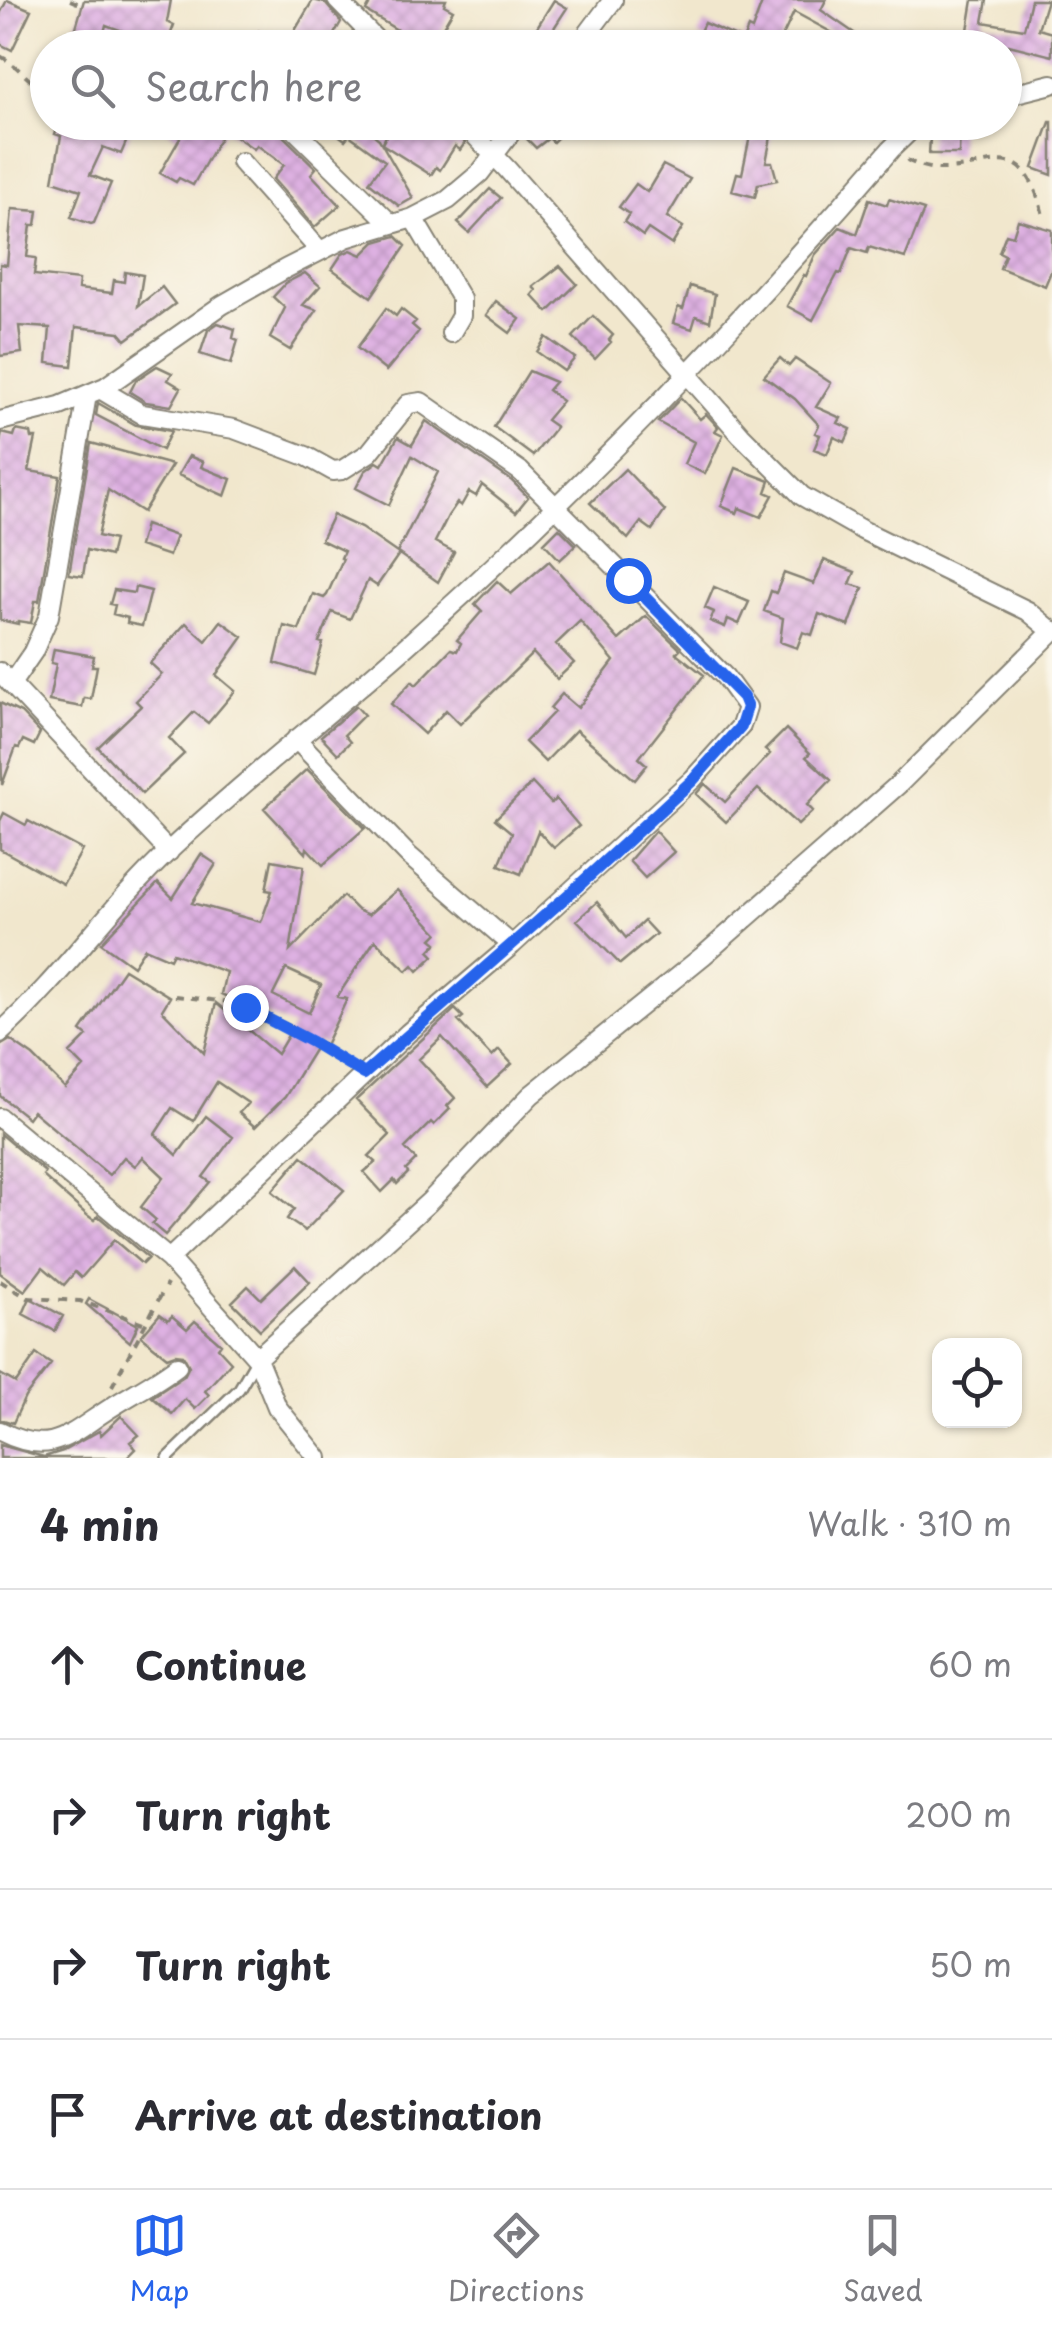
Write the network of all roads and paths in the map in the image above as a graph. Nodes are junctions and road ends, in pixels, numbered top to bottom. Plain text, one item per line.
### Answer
1 (70, 0) edge
2 (336, 0) edge
3 (613, 0) edge
4 (82, 4) dead end
5 (366, 30) edge
6 (590, 30) edge
7 (0, 56) edge
8 (30, 81) edge
9 (1052, 84) edge
10 (1022, 92) edge
11 (306, 140) edge
12 (479, 140) edge
13 (506, 140) edge
14 (900, 140) edge
15 (891, 149) junction
16 (495, 156) junction
17 (241, 162) dead end
18 (414, 218) junction
19 (1044, 220) dead end
20 (390, 223) junction
21 (320, 250) junction
22 (451, 334) dead end
23 (688, 376) junction
24 (94, 392) junction
25 (0, 421) edge
26 (554, 508) junction
27 (1052, 632) edge
28 (6, 678) edge
29 (296, 739) junction
30 (168, 852) junction
31 (512, 944) junction
32 (174, 996) dead end
33 (0, 1033) edge
34 (364, 1074) junction
35 (0, 1118) edge
36 (173, 1263) junction
37 (0, 1281) edge
38 (143, 1323) junction
39 (257, 1358) junction
40 (177, 1366) dead end
41 (107, 1392) dead end
42 (0, 1431) edge
43 (168, 1458) edge
44 (318, 1458) edge

1 - 4 path
2 - 5 street
3 - 6 street
7 - 8 path
9 - 10 street
11 - 20 street
12 - 16 street
13 - 16 street
14 - 15 street
15 - 19 path
15 - 23 street
16 - 18 street
16 - 23 street
17 - 21 street
18 - 20 street
18 - 22 street
20 - 21 street
21 - 24 street
23 - 26 street
23 - 27 street
24 - 25 street
24 - 26 street
24 - 28 street
26 - 29 street
26 - 31 street
27 - 39 street
28 - 30 street
29 - 30 street
29 - 31 street
30 - 33 street
31 - 34 street
32 - 34 path
34 - 36 street
35 - 36 street
36 - 38 path
36 - 39 street
37 - 38 path
38 - 41 path
39 - 43 lane
39 - 44 street
40 - 42 street

